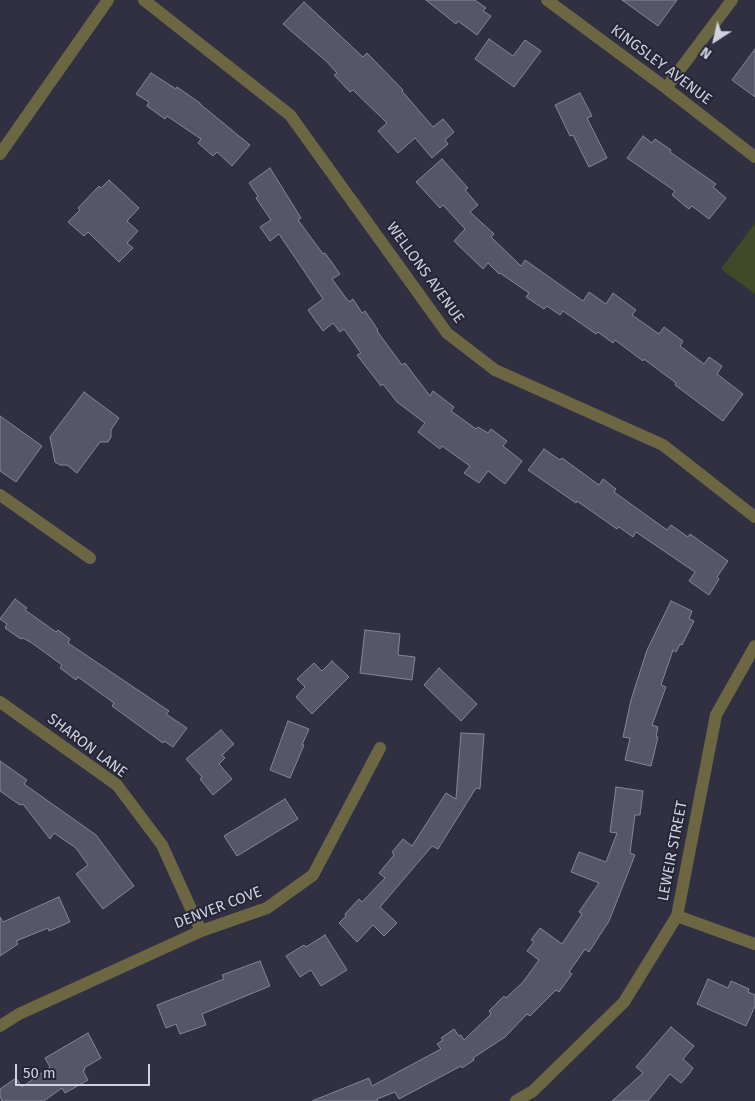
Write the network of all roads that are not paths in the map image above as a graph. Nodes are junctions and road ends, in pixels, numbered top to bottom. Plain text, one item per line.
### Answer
1 (108, 0) edge
2 (144, 0) edge
3 (547, 0) edge
4 (732, 0) edge
5 (666, 88) junction
6 (0, 154) edge
7 (755, 157) edge
8 (0, 495) edge
9 (755, 517) edge
10 (90, 558) dead end
11 (755, 646) edge
12 (0, 702) edge
13 (380, 748) dead end
14 (677, 916) junction
15 (201, 931) junction
16 (755, 944) edge
17 (0, 1026) edge
18 (516, 1101) edge

1 - 6 street
2 - 9 street, WELLONS AVENUE
3 - 5 street, KINGSLEY AVENUE
4 - 5 street
5 - 7 street, KINGSLEY AVENUE
8 - 10 street
11 - 14 street, LEWEIR STREET
12 - 15 street, SHARON LANE
13 - 15 street, DENVER COVE
14 - 16 street
14 - 18 street, LEWEIR STREET
15 - 17 street, DENVER COVE

